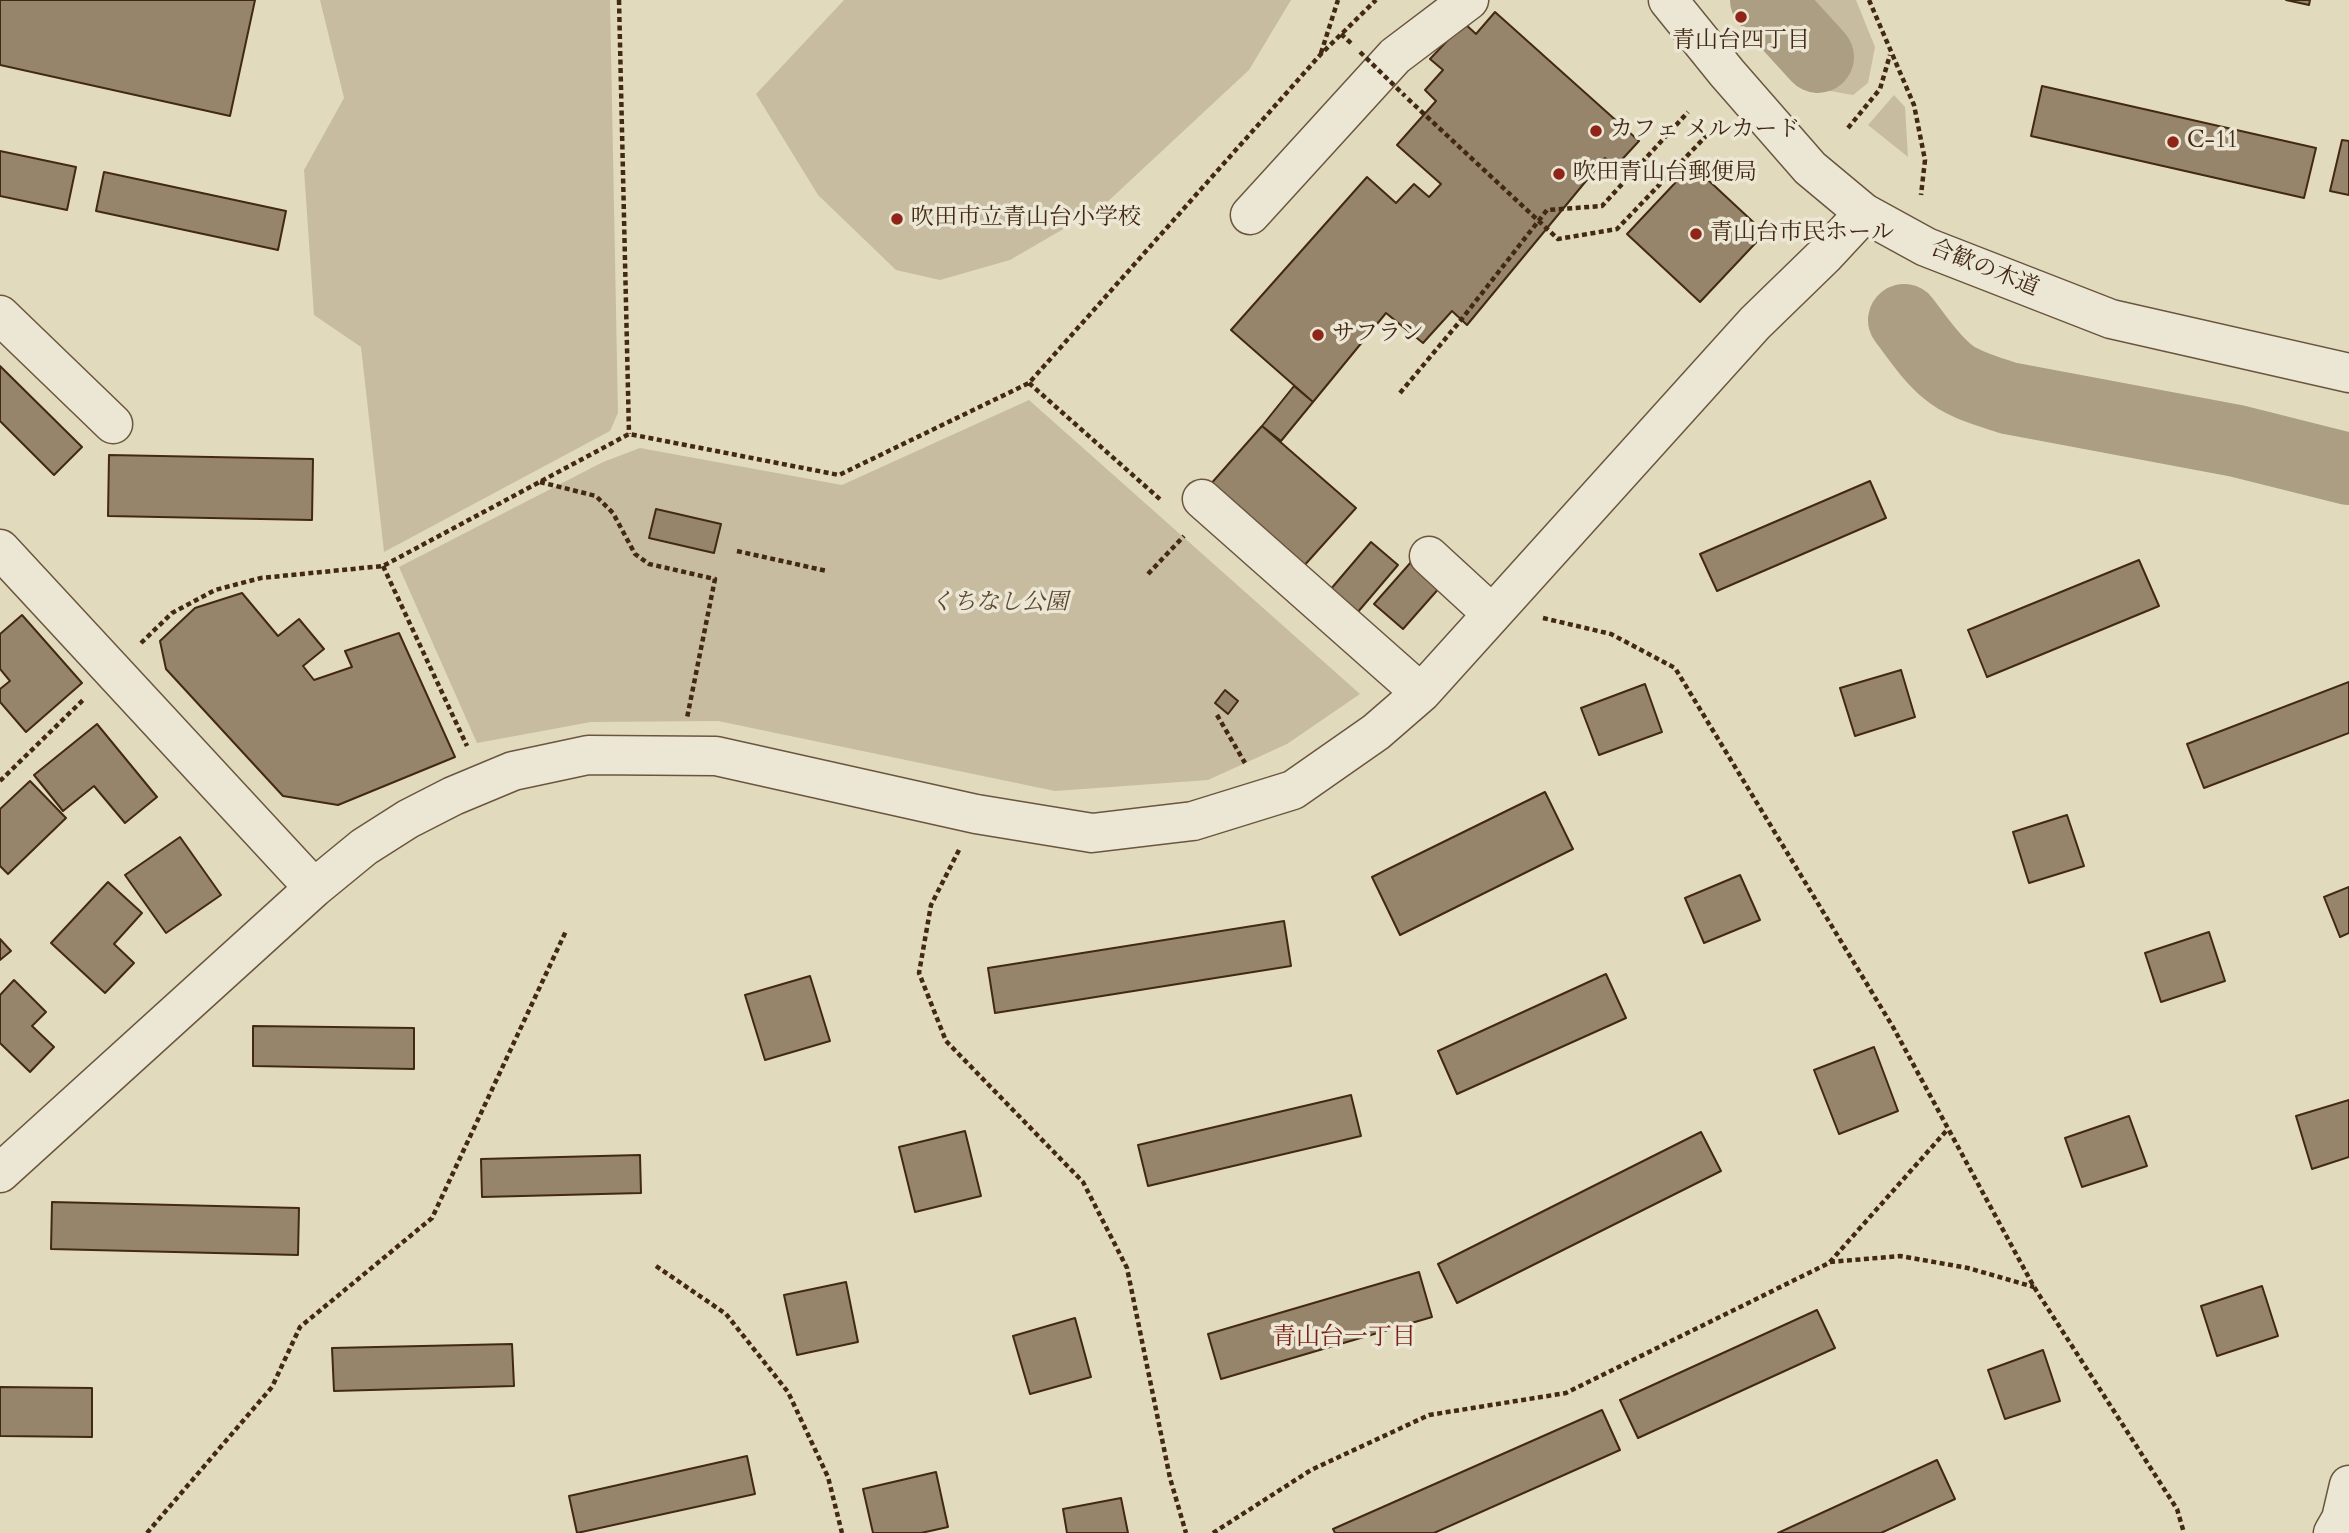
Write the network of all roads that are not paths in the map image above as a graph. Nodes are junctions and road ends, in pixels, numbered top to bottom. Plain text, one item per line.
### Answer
1 (1469, 0) edge
2 (1668, 0) edge
3 (1864, 213) junction
4 (1250, 215) dead end
5 (0, 315) edge
6 (2349, 373) edge
7 (113, 424) dead end
8 (1197, 514) road end
9 (0, 549) edge
10 (1429, 556) dead end
11 (1492, 613) junction
12 (1421, 693) junction
13 (314, 888) junction
14 (0, 1173) edge
15 (2349, 1485) edge
16 (2333, 1533) edge

1 - 4 street
2 - 3 street, 合歓の木道
3 - 6 street, 合歓の木道
3 - 11 street
5 - 7 street
8 - 12 street
9 - 13 street
10 - 11 street
11 - 12 street
12 - 13 street
13 - 14 street
15 - 16 street

